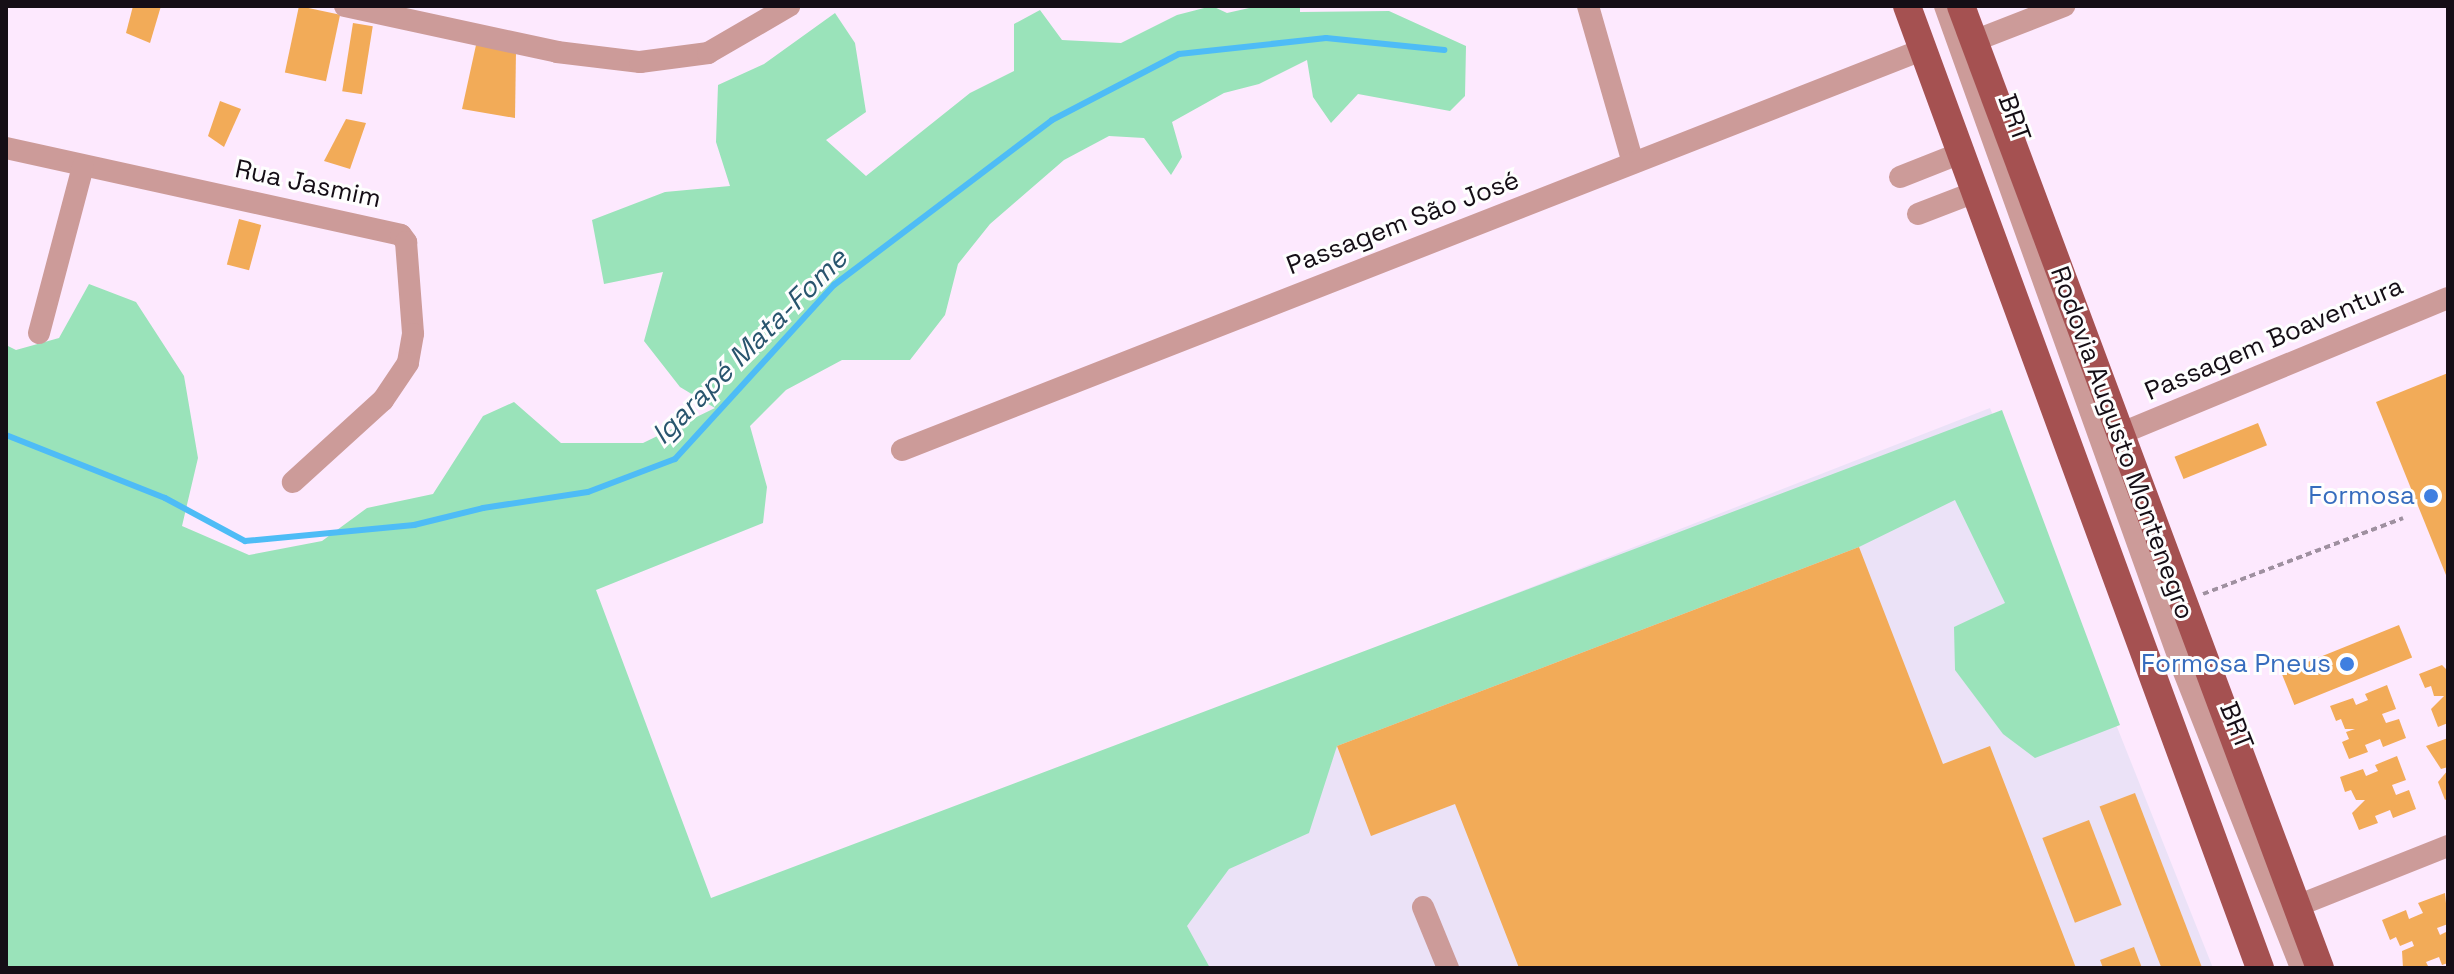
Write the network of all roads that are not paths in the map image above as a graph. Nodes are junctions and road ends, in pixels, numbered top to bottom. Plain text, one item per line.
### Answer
1 (345, 6) edge
2 (789, 6) edge
3 (1588, 6) edge
4 (1907, 6) edge
5 (1945, 6) edge
6 (1961, 6) edge
7 (2064, 6) edge
8 (393, 12) edge
9 (1974, 41) junction
10 (1924, 49) junction
11 (6, 148) edge
12 (1963, 152) junction
13 (1633, 163) junction
14 (83, 167) junction
15 (1900, 177) dead end
16 (1978, 191) junction
17 (1918, 214) dead end
18 (2448, 298) edge
19 (39, 333) dead end
20 (2122, 433) junction
21 (902, 450) dead end
22 (293, 482) dead end
23 (2448, 846) edge
24 (2297, 906) junction
25 (1423, 907) dead end
26 (1448, 968) edge
27 (2260, 968) edge
28 (2301, 968) edge
29 (2320, 968) edge

1 - 8 street
2 - 8 street
3 - 13 street
4 - 10 main road, Rodovia Augusto Montenegro
5 - 28 street, BRT
6 - 9 main road, Rodovia Augusto Montenegro
7 - 9 street
9 - 20 main road, Rodovia Augusto Montenegro
10 - 12 main road, Rodovia Augusto Montenegro
10 - 13 street, Passagem São José
11 - 14 street, Rua Jasmim
12 - 15 street
12 - 16 main road, Rodovia Augusto Montenegro
13 - 21 street, Passagem São José
14 - 19 street
14 - 22 street, Rua Jasmim
16 - 17 street
16 - 27 main road, Rodovia Augusto Montenegro
18 - 20 street, Passagem Boaventura
20 - 24 main road, Rodovia Augusto Montenegro
23 - 24 street
24 - 29 main road, Rodovia Augusto Montenegro
25 - 26 street

